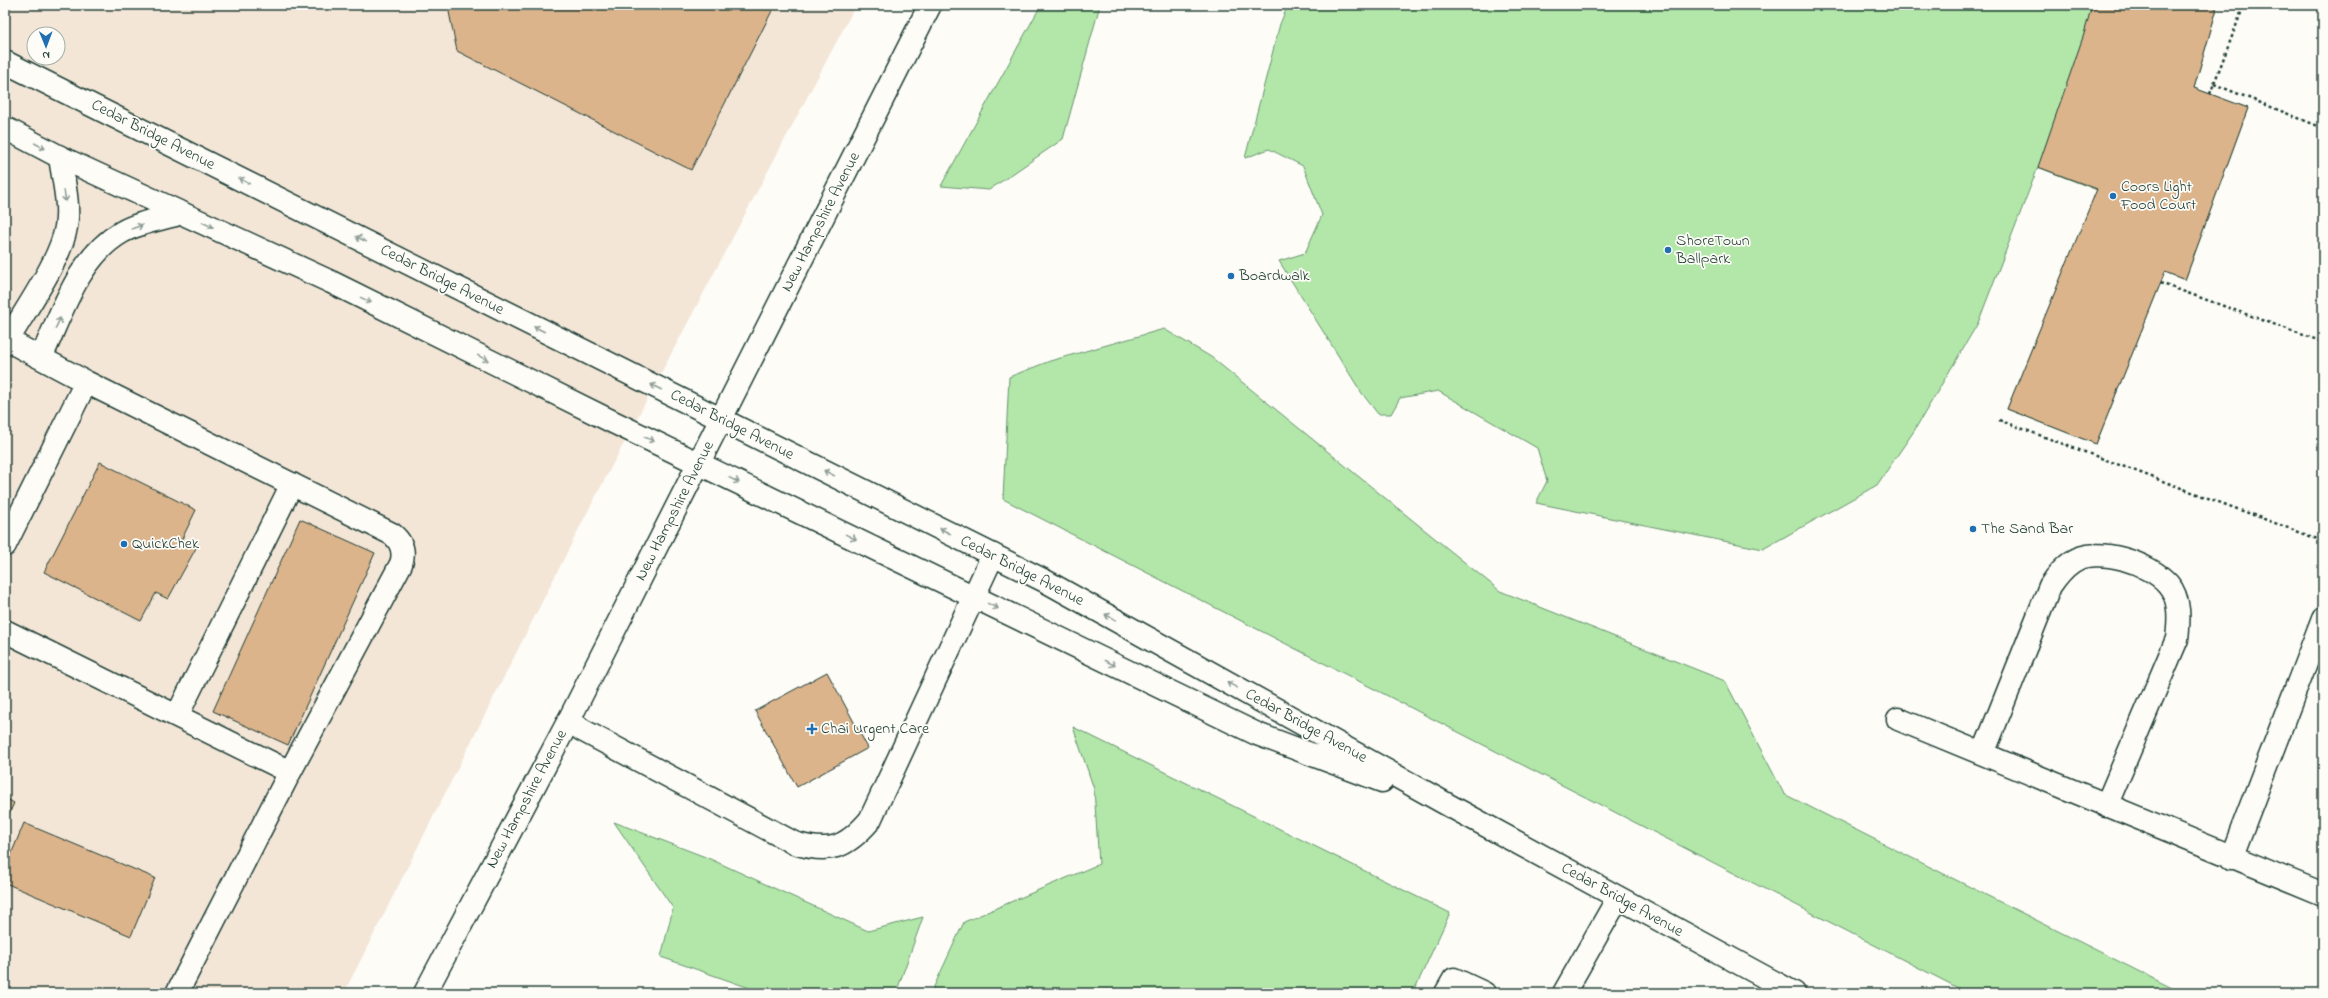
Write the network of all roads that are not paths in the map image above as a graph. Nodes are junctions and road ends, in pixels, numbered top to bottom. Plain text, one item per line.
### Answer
1 (930, 5) edge
2 (5, 62) edge
3 (5, 128) edge
4 (60, 157) junction
5 (182, 213) junction
6 (6, 340) edge
7 (41, 358) junction
8 (86, 382) junction
9 (721, 419) junction
10 (699, 463) junction
11 (292, 484) junction
12 (5, 545) edge
13 (993, 555) junction
14 (973, 596) junction
15 (2323, 618) edge
16 (5, 631) edge
17 (177, 716) junction
18 (1898, 719) dead end
19 (569, 720) junction
20 (1983, 754) junction
21 (290, 772) junction
22 (1450, 806) junction
23 (2106, 806) junction
24 (2231, 858) junction
25 (2323, 894) edge
26 (1618, 898) junction
27 (177, 993) edge
28 (425, 993) edge
29 (1446, 993) edge
30 (1484, 993) edge
31 (1564, 993) edge
32 (1794, 993) edge

1 - 9 main road, New Hampshire Avenue
9 -> 2 main road, Cedar Bridge Avenue
3 -> 4 main road, Cedar Bridge Avenue
4 - 5 main road, Cedar Bridge Avenue
4 -> 6 main road
7 -> 5 main road
5 -> 10 main road, Cedar Bridge Avenue
6 - 7 main road
7 - 8 main road
8 - 11 main road
8 - 12 main road
9 - 10 main road, New Hampshire Avenue
13 -> 9 main road, Cedar Bridge Avenue
10 -> 14 main road, Cedar Bridge Avenue
10 - 19 main road, New Hampshire Avenue
11 - 17 main road
11 - 21 main road
13 - 14 main road
22 -> 13 main road, Cedar Bridge Avenue
14 - 19 main road
14 -> 22 main road, Cedar Bridge Avenue
15 - 24 main road
16 - 17 main road
17 - 21 main road
18 - 20 main road
19 - 28 main road, New Hampshire Avenue
20 - 23 main road
20 - 23 main road
21 - 27 main road
22 - 26 main road, Cedar Bridge Avenue
23 - 24 main road
24 - 25 main road
26 - 31 main road
26 - 32 main road, Cedar Bridge Avenue
29 - 30 main road

